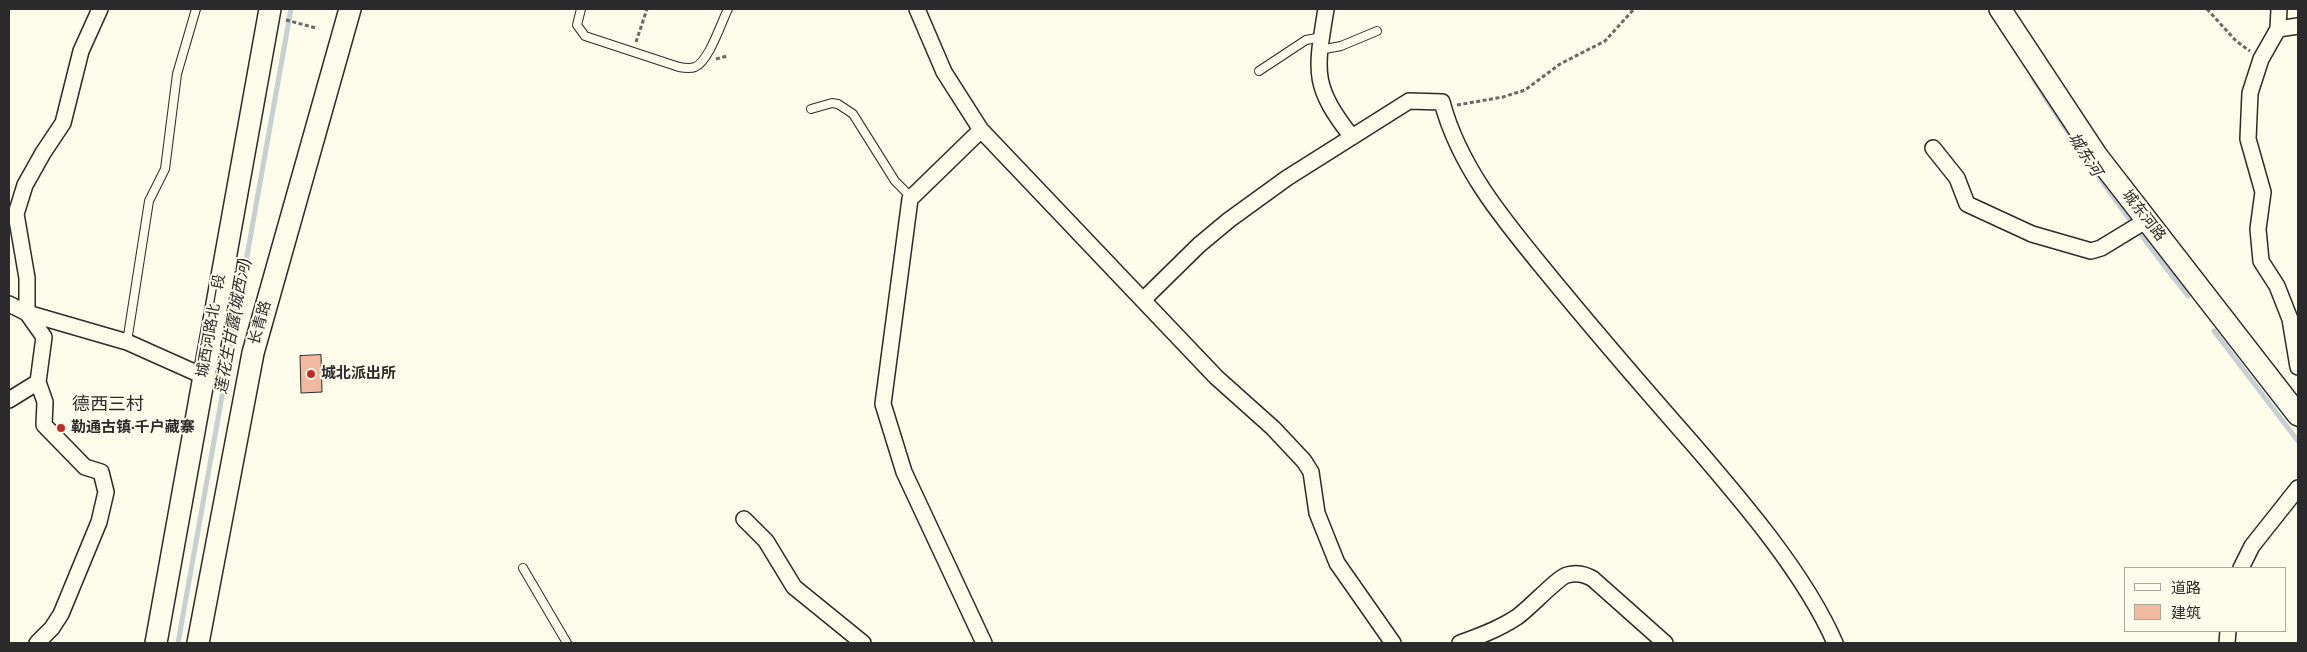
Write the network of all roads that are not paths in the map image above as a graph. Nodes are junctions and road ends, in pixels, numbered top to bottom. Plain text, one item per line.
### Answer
1 (100, 9) edge
2 (196, 9) edge
3 (270, 9) edge
4 (350, 9) edge
5 (581, 9) edge
6 (728, 9) edge
7 (917, 9) edge
8 (1326, 9) edge
9 (2000, 9) edge
10 (2279, 9) edge
11 (2298, 26) edge
12 (2278, 29) junction
13 (1377, 31) dead end
14 (1321, 43) junction
15 (1259, 71) dead end
16 (811, 109) dead end
17 (981, 130) junction
18 (1352, 137) junction
19 (1933, 148) dead end
20 (912, 198) junction
21 (2147, 220) junction
22 (1143, 300) junction
23 (9, 304) edge
24 (27, 314) junction
25 (127, 342) junction
26 (2298, 367) edge
27 (203, 376) junction
28 (38, 382) junction
29 (9, 400) edge
30 (2298, 415) edge
31 (2298, 488) edge
32 (744, 519) dead end
33 (2242, 567) edge
34 (523, 568) dead end
35 (37, 643) edge
36 (156, 643) edge
37 (198, 643) edge
38 (567, 643) edge
39 (863, 643) edge
40 (984, 643) edge
41 (1393, 643) edge
42 (1460, 643) edge
43 (1665, 643) edge
44 (1835, 643) edge

1 - 24 street
2 - 25 lane
3 - 27 street, 城西河路北一段
4 - 37 street, 长青路
5 - 6 lane
7 - 17 street
8 - 14 street
9 - 21 street, 城东河路
10 - 12 street
11 - 12 street
12 - 26 street
13 - 14 lane
14 - 15 lane
14 - 18 street
16 - 20 lane
17 - 20 street
17 - 22 street
18 - 22 street
18 - 44 street
19 - 21 street
20 - 40 street
21 - 30 street, 城东河路
22 - 41 street
23 - 24 street
24 - 25 street
24 - 28 street
25 - 27 street
27 - 36 street, 城西河路北一段
28 - 29 street
28 - 35 street
31 - 33 street
32 - 39 street
34 - 38 lane
42 - 43 street

